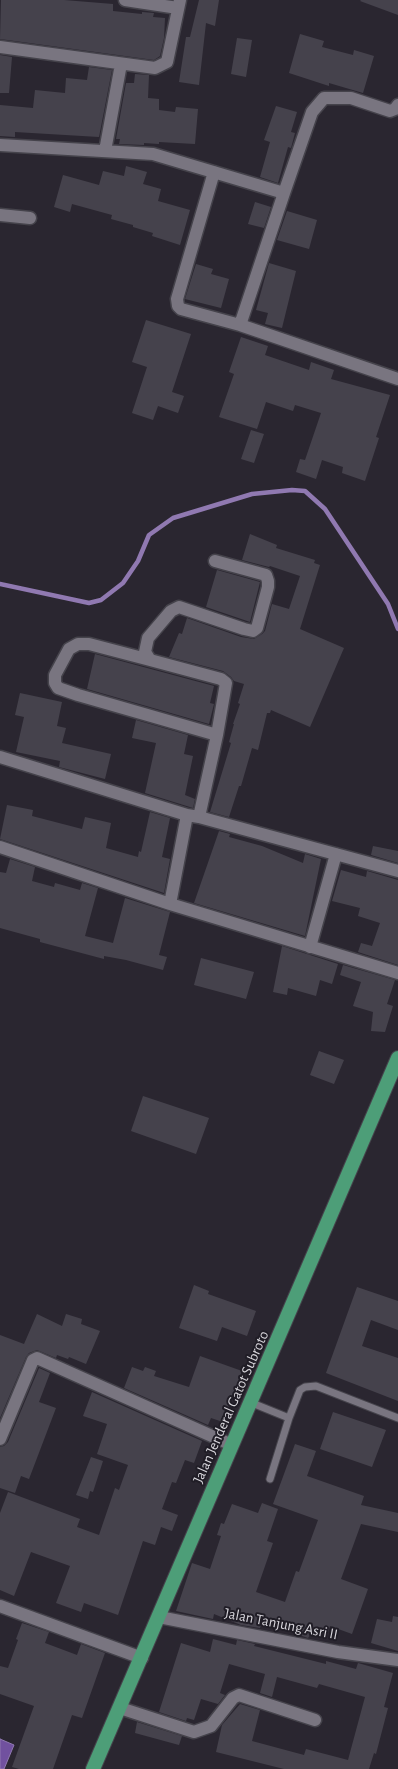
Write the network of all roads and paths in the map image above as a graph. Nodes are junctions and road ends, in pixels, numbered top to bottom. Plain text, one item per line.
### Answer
1 (125, 0) edge
2 (179, 4) edge
3 (0, 47) edge
4 (121, 64) junction
5 (398, 105) edge
6 (0, 145) edge
7 (105, 151) junction
8 (214, 172) junction
9 (284, 193) junction
10 (0, 215) edge
11 (30, 218) dead end
12 (240, 325) junction
13 (398, 379) edge
14 (215, 561) dead end
15 (150, 660) junction
16 (217, 735) junction
17 (0, 757) edge
18 (193, 816) junction
19 (0, 847) edge
20 (336, 854) junction
21 (398, 871) edge
22 (170, 904) junction
23 (310, 947) junction
24 (398, 973) edge
25 (398, 1058) edge
26 (252, 1403) junction
27 (289, 1418) junction
28 (398, 1418) edge
29 (0, 1438) edge
30 (232, 1444) junction
31 (270, 1479) dead end
32 (0, 1606) edge
33 (159, 1617) junction
34 (142, 1658) junction
35 (398, 1660) edge
36 (120, 1708) junction
37 (315, 1720) dead end
38 (93, 1769) edge

1 - 2 street
2 - 4 street
3 - 4 street
4 - 7 street
5 - 9 street
6 - 7 street
7 - 8 street
8 - 9 street
8 - 12 street
9 - 12 street
10 - 11 street
12 - 13 street
14 - 15 street
15 - 16 street
15 - 16 street
16 - 18 street
17 - 18 street
18 - 20 street
18 - 22 street
19 - 22 street
20 - 21 street
20 - 23 street
22 - 23 street
23 - 24 street
25 - 26 highway, Jalan Jenderal Gatot Subroto
26 - 27 lane
26 - 30 highway, Jalan Jenderal Gatot Subroto
27 - 28 lane
27 - 31 lane
29 - 30 street
30 - 33 highway, Jalan Jenderal Gatot Subroto
32 - 34 street
33 - 34 highway, Jalan Jenderal Gatot Subroto
33 - 35 street, Jalan Tanjung Asri II
34 - 36 highway, Jalan Jenderal Gatot Subroto
36 - 37 street
36 - 38 highway, Jalan Jenderal Gatot Subroto

